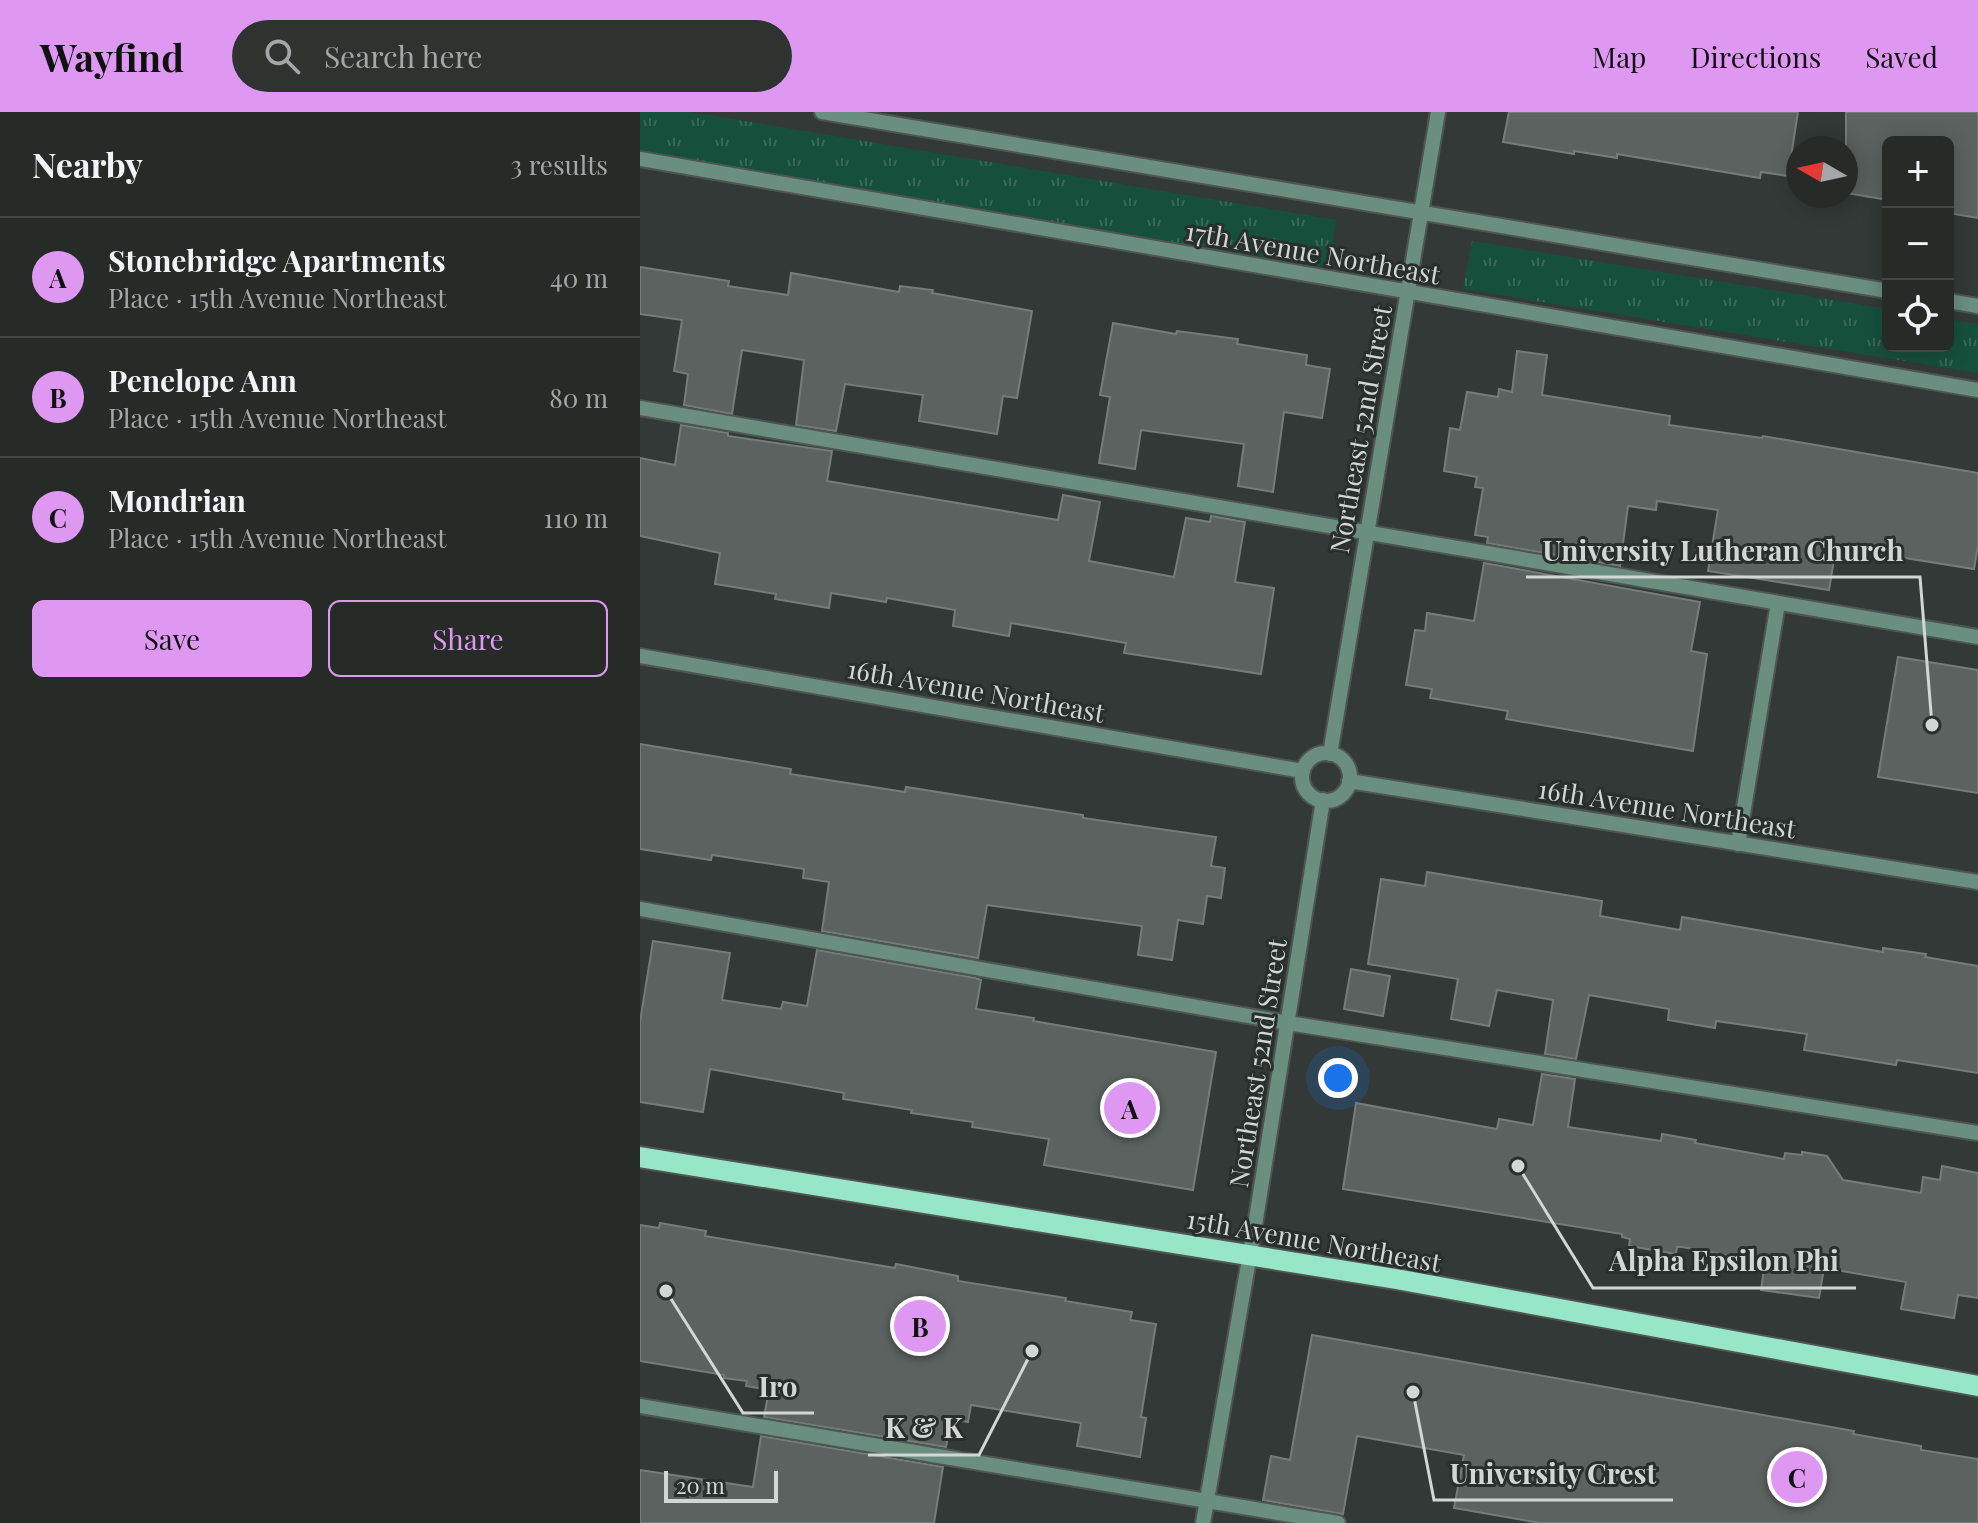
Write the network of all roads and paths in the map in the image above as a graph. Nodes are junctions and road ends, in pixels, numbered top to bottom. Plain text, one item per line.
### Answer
1 (822, 112) edge
2 (1438, 112) edge
3 (640, 159) edge
4 (1422, 213) junction
5 (1882, 290) edge
6 (1408, 293) junction
7 (1954, 302) edge
8 (1978, 306) edge
9 (1978, 390) edge
10 (640, 408) edge
11 (1367, 532) junction
12 (1778, 603) junction
13 (1978, 637) edge
14 (640, 656) edge
15 (1330, 754) junction
16 (1303, 771) junction
17 (1349, 781) junction
18 (1323, 800) junction
19 (1738, 844) junction
20 (1978, 882) edge
21 (640, 909) edge
22 (1288, 1023) junction
23 (1978, 1133) edge
24 (640, 1157) edge
25 (1250, 1254) junction
26 (1978, 1386) edge
27 (640, 1406) edge
28 (1207, 1501) junction
29 (1203, 1523) edge
30 (1338, 1523) edge

1 - 4 street
2 - 4 street, Northeast 52nd Street
3 - 6 street, 17th Avenue Northeast
4 - 5 street
4 - 6 street, Northeast 52nd Street
6 - 9 street, 17th Avenue Northeast
6 - 11 street, Northeast 52nd Street
7 - 8 street
10 - 11 street
11 - 12 street
11 - 15 street, Northeast 52nd Street
12 - 13 street
12 - 19 street
14 - 16 street, 16th Avenue Northeast
15 - 16 street
15 - 17 street
16 - 18 street
17 - 18 street
17 - 19 street, 16th Avenue Northeast
18 - 22 street, Northeast 52nd Street
19 - 20 street, 16th Avenue Northeast
21 - 22 street
22 - 23 street
22 - 25 street, Northeast 52nd Street
24 - 25 main road, 15th Avenue Northeast
25 - 26 main road, 15th Avenue Northeast
25 - 28 street, Northeast 52nd Street
27 - 28 street
28 - 29 street, Northeast 52nd Street
28 - 30 street

